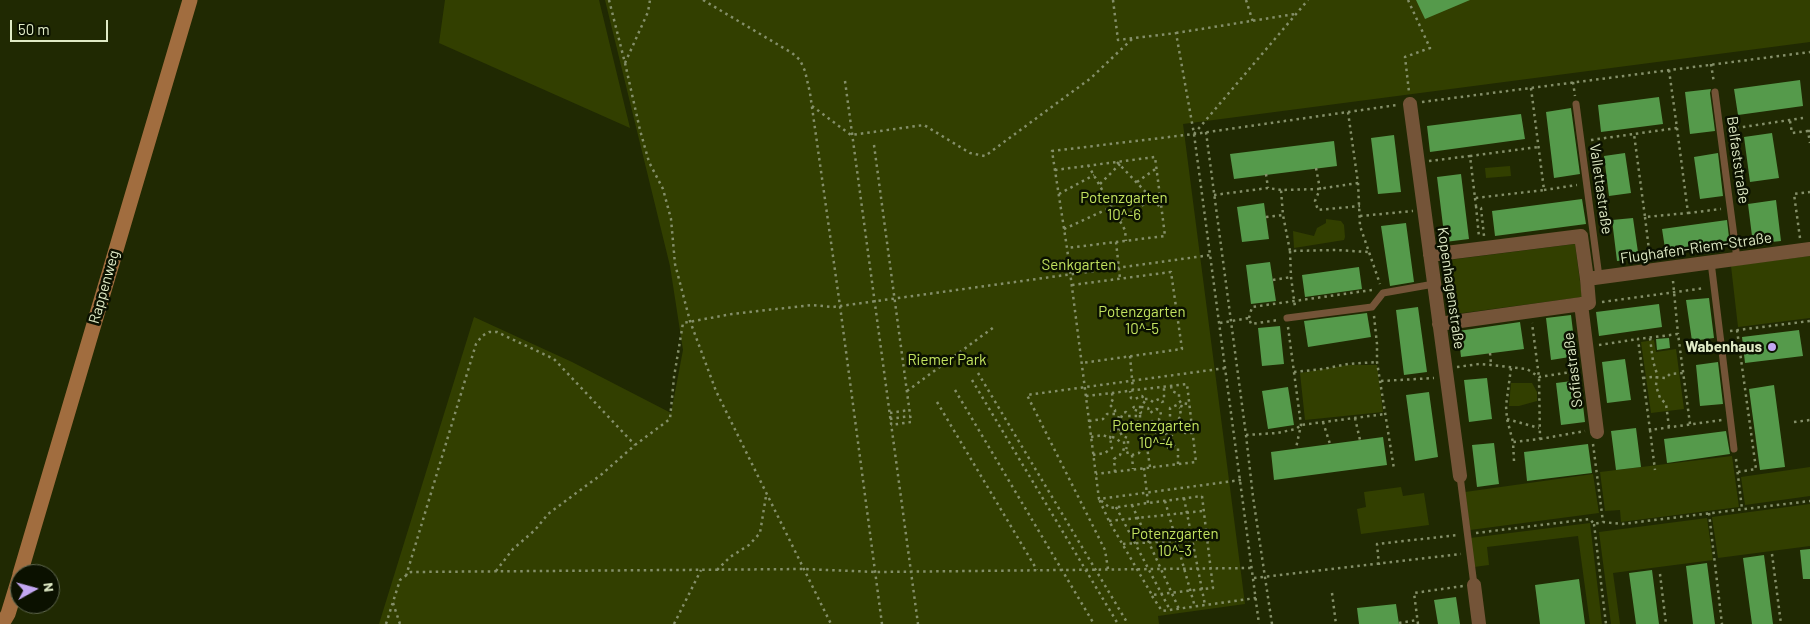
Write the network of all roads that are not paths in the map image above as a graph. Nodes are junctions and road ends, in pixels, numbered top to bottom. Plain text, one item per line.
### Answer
1 (190, 0) edge
2 (1715, 92) road end
3 (1410, 104) road end
4 (1576, 104) dead end
5 (1806, 250) edge
6 (1430, 254) junction
7 (1737, 259) junction
8 (1711, 262) junction
9 (1593, 278) junction
10 (1434, 284) junction
11 (1585, 304) junction
12 (1286, 318) road end
13 (1439, 324) junction
14 (1596, 431) road end
15 (1734, 449) road end
16 (1460, 476) joint
17 (23, 564) edge
18 (1474, 585) joint
19 (10, 608) edge
20 (2, 624) edge
21 (1479, 624) edge

1 - 17 street, Rappenweg
2 - 7 lane, Belfaststraße
3 - 6 street, Kopenhagenstraße
4 - 9 lane, Vallettastraße
5 - 7 street, Flughafen-Riem-Straße
6 - 9 street
6 - 10 street, Kopenhagenstraße
7 - 8 street, Flughafen-Riem-Straße
8 - 9 street, Flughafen-Riem-Straße
8 - 15 lane
9 - 11 street
10 - 12 lane
10 - 13 street, Kopenhagenstraße
11 - 13 street
11 - 14 street, Sofiastraße
13 - 16 street, Kopenhagenstraße
16 - 18 lane
18 - 21 street
19 - 20 street, Rappenweg

